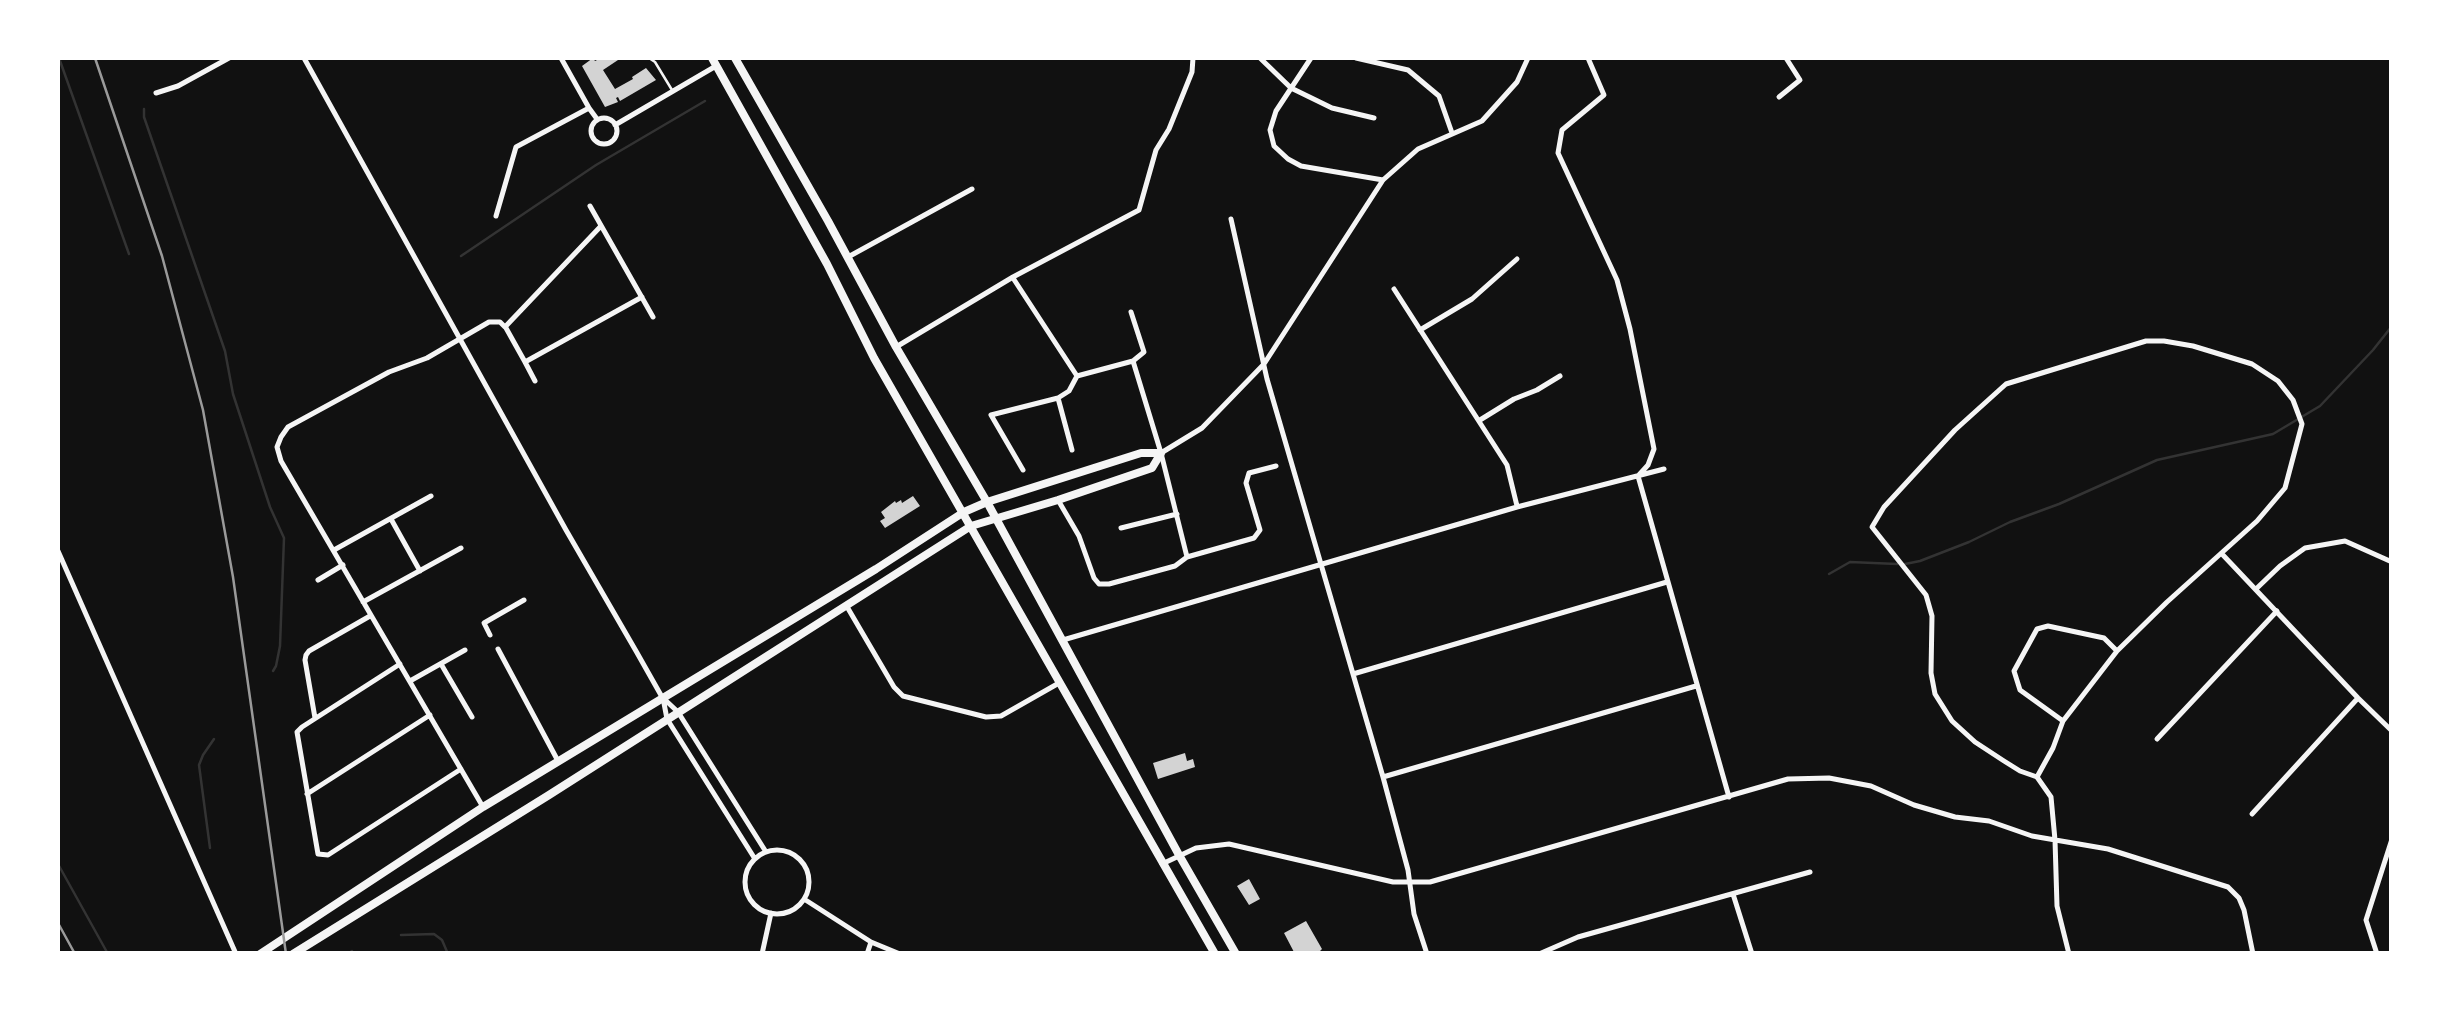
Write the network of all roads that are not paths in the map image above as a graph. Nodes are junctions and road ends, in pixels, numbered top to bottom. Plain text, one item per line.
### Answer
1 (229, 58) edge
2 (304, 58) edge
3 (561, 58) edge
4 (649, 58) edge
5 (735, 58) edge
6 (1192, 58) edge
7 (1260, 58) edge
8 (1311, 58) edge
9 (1356, 58) edge
10 (1528, 58) edge
11 (1588, 58) edge
12 (1786, 58) edge
13 (715, 62) edge
14 (1291, 88) junction
15 (673, 91) junction
16 (156, 93) dead end
17 (1779, 97) dead end
18 (589, 108) junction
19 (1374, 118) dead end
20 (598, 120) junction
21 (615, 125) junction
22 (1452, 133) junction
23 (1383, 180) junction
24 (972, 189) dead end
25 (590, 206) dead end
26 (496, 216) dead end
27 (1231, 219) dead end
28 (601, 226) junction
29 (848, 257) junction
30 (1517, 259) dead end
31 (1013, 277) junction
32 (1394, 289) dead end
33 (642, 297) junction
34 (1132, 312) dead end
35 (653, 317) dead end
36 (505, 327) junction
37 (1420, 330) junction
38 (461, 339) junction
39 (896, 347) junction
40 (1133, 361) junction
41 (525, 362) junction
42 (1264, 364) junction
43 (1077, 376) junction
44 (1560, 376) dead end
45 (534, 381) dead end
46 (1058, 398) junction
47 (1480, 420) junction
48 (1072, 450) dead end
49 (1161, 453) junction
50 (1290, 462) junction
51 (1276, 466) joint
52 (1664, 468) dead end
53 (1023, 470) dead end
54 (1638, 476) junction
55 (431, 496) dead end
56 (1058, 500) junction
57 (987, 502) junction
58 (1517, 507) junction
59 (964, 512) junction
60 (1177, 514) junction
61 (996, 517) junction
62 (391, 519) junction
63 (971, 526) junction
64 (1122, 528) dead end
65 (461, 548) dead end
66 (58, 550) edge
67 (334, 550) junction
68 (2222, 554) junction
69 (1186, 557) junction
70 (2392, 562) edge
71 (342, 565) junction
72 (1321, 566) junction
73 (420, 570) junction
74 (318, 580) dead end
75 (1667, 582) junction
76 (2256, 588) junction
77 (524, 600) dead end
78 (363, 602) junction
79 (846, 606) junction
80 (2276, 611) junction
81 (370, 616) junction
82 (490, 634) dead end
83 (1063, 640) junction
84 (498, 649) dead end
85 (465, 650) dead end
86 (2117, 651) junction
87 (400, 664) junction
88 (440, 664) junction
89 (1353, 674) junction
90 (410, 681) junction
91 (1060, 682) junction
92 (1696, 686) junction
93 (662, 697) junction
94 (2358, 698) junction
95 (678, 712) junction
96 (430, 715) junction
97 (472, 717) dead end
98 (315, 718) junction
99 (667, 719) junction
100 (2063, 720) junction
101 (2392, 731) edge
102 (2157, 739) dead end
103 (558, 761) junction
104 (461, 768) junction
105 (2037, 777) junction
106 (1383, 778) junction
107 (307, 794) junction
108 (1729, 797) junction
109 (484, 807) junction
110 (2252, 814) dead end
111 (2392, 838) edge
112 (2055, 840) junction
113 (766, 852) junction
114 (1179, 855) junction
115 (755, 859) junction
116 (1162, 864) junction
117 (1810, 872) dead end
118 (1410, 882) junction
119 (1733, 894) junction
120 (804, 899) junction
121 (771, 913) junction
122 (871, 942) junction
123 (236, 954) edge
124 (260, 954) edge
125 (293, 954) edge
126 (762, 954) edge
127 (868, 954) edge
128 (900, 954) edge
129 (1215, 954) edge
130 (1236, 954) edge
131 (1428, 954) edge
132 (1540, 954) edge
133 (1752, 954) edge
134 (2070, 954) edge
135 (2253, 954) edge
136 (2377, 954) edge

1 - 16 street
2 - 38 street
3 - 18 street
4 - 15 lane
5 - 29 main road
6 - 31 street
7 - 14 street
8 - 14 street
9 - 22 street
10 - 22 street
11 - 54 street
12 - 17 street
13 - 15 street
13 - 59 main road
14 - 19 street
14 - 23 street
15 - 21 street
18 - 20 street
18 - 26 street
20 - 21 street
20 - 21 street
22 - 23 street
23 - 42 street
24 - 29 street
25 - 28 street
27 - 42 street
28 - 33 street
28 - 36 street
29 - 39 main road
30 - 37 street
31 - 39 street
31 - 43 street
32 - 37 street
33 - 35 street
33 - 41 street
34 - 40 street
36 - 38 street
36 - 41 street
37 - 47 street
38 - 67 street
38 - 93 street
39 - 57 main road
40 - 43 street
40 - 49 street
41 - 45 street
42 - 49 street
42 - 50 street
43 - 46 street
44 - 47 street
46 - 48 street
46 - 53 street
47 - 58 street
49 - 56 main road
49 - 57 main road
49 - 60 street
50 - 51 lane
50 - 72 street
51 - 69 street
52 - 54 street
54 - 58 street
54 - 75 street
55 - 62 street
56 - 61 main road
56 - 69 street
57 - 59 main road
57 - 61 main road
58 - 72 street
59 - 63 main road
59 - 93 main road
60 - 64 street
60 - 69 street
61 - 63 main road
61 - 83 main road
62 - 67 street
62 - 73 street
63 - 79 main road
63 - 91 main road
65 - 73 street
66 - 123 street
67 - 71 street
68 - 76 street
68 - 86 street
68 - 105 street
70 - 76 street
71 - 74 street
71 - 78 street
72 - 83 street
72 - 89 street
73 - 78 street
75 - 89 street
75 - 92 street
76 - 80 street
77 - 82 street
78 - 81 street
79 - 91 street
79 - 95 main road
80 - 94 street
80 - 102 street
81 - 87 street
81 - 98 street
83 - 114 main road
84 - 103 street
85 - 88 street
86 - 100 street
86 - 100 street
87 - 90 street
87 - 98 street
88 - 90 street
88 - 97 street
89 - 106 street
90 - 96 street
91 - 116 main road
92 - 106 street
92 - 108 street
93 - 95 street
93 - 99 street
93 - 103 main road
94 - 101 street
94 - 110 street
95 - 99 main road
95 - 113 street
96 - 104 street
96 - 107 street
98 - 107 street
99 - 115 street
99 - 125 main road
100 - 105 street
103 - 109 main road
104 - 107 street
104 - 109 street
105 - 112 street
106 - 118 street
108 - 112 street
108 - 118 street
109 - 124 main road
111 - 136 street
112 - 134 street
112 - 135 street
113 - 115 street
113 - 120 street
114 - 116 street
114 - 118 street
114 - 130 main road
115 - 121 street
116 - 129 main road
117 - 119 street
118 - 131 street
119 - 132 street
119 - 133 street
120 - 121 street
120 - 122 street
121 - 126 street
122 - 127 street
122 - 128 street

